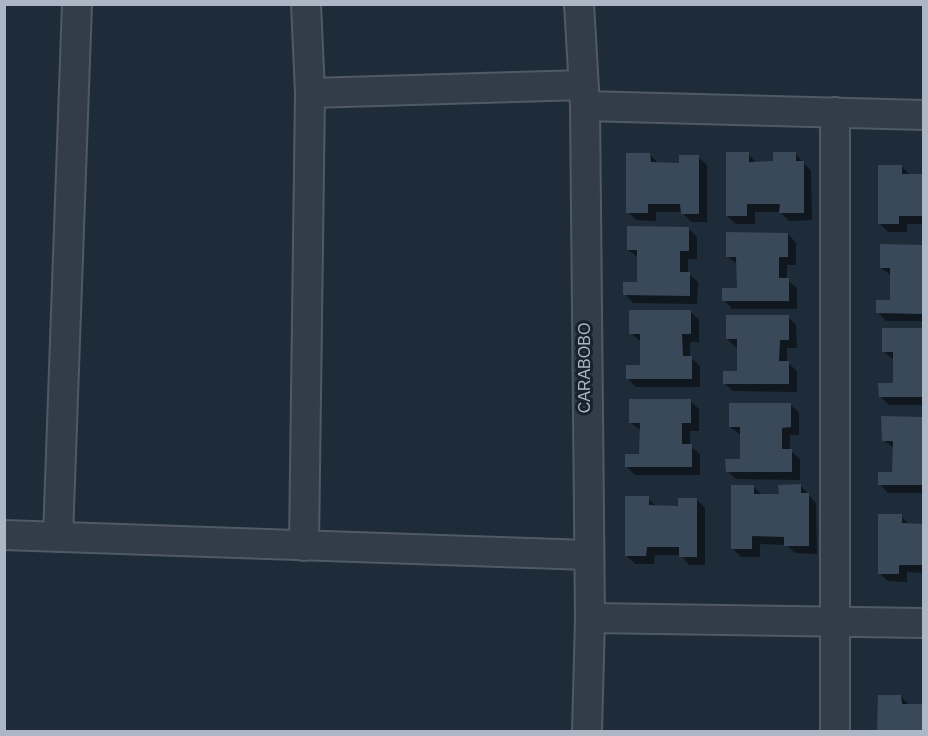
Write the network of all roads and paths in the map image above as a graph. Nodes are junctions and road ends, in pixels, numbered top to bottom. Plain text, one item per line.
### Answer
1 (77, 4) edge
2 (306, 4) edge
3 (579, 4) edge
4 (310, 93) junction
5 (584, 96) junction
6 (835, 112) junction
7 (924, 115) edge
8 (4, 535) edge
9 (58, 537) junction
10 (304, 546) junction
11 (588, 555) junction
12 (590, 618) junction
13 (834, 623) junction
14 (924, 623) edge
15 (587, 732) edge
16 (835, 732) edge

1 - 9 street
2 - 4 street
3 - 5 street, CARABOBO
4 - 5 street
4 - 10 street
5 - 6 street
5 - 11 street, CARABOBO
6 - 7 street
6 - 13 street
8 - 9 street
9 - 10 street
10 - 11 street
11 - 12 street, CARABOBO
12 - 13 street
12 - 15 street, CARABOBO
13 - 14 street
13 - 16 street

